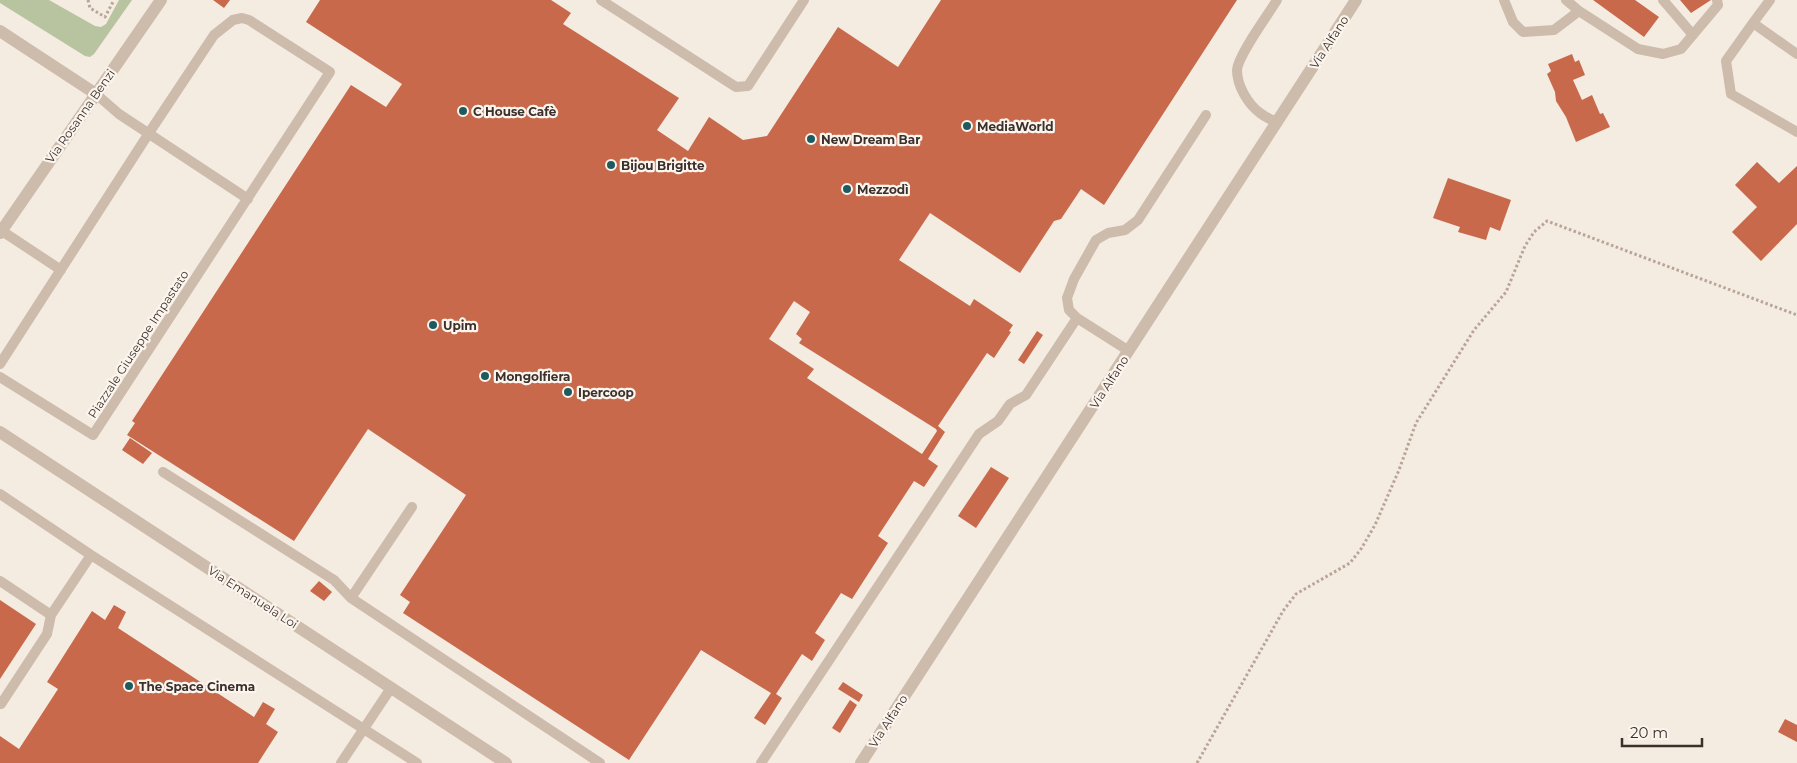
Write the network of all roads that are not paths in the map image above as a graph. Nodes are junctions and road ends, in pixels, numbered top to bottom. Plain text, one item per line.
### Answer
1 (161, 0) edge
2 (601, 0) edge
3 (804, 0) edge
4 (1277, 0) edge
5 (1356, 0) edge
6 (1504, 0) edge
7 (1566, 0) edge
8 (1663, 0) edge
9 (1717, 0) edge
10 (1770, 0) edge
11 (1580, 11) junction
12 (1753, 23) junction
13 (0, 31) edge
14 (1693, 35) junction
15 (1797, 54) edge
16 (96, 94) junction
17 (1206, 114) dead end
18 (1278, 122) junction
19 (1797, 132) edge
20 (149, 133) junction
21 (248, 199) junction
22 (1, 232) edge
23 (61, 270) junction
24 (1077, 318) junction
25 (1129, 351) junction
26 (0, 364) edge
27 (0, 377) edge
28 (0, 432) edge
29 (164, 472) dead end
30 (0, 494) edge
31 (412, 507) dead end
32 (91, 554) junction
33 (0, 581) edge
34 (351, 598) junction
35 (51, 615) junction
36 (391, 688) junction
37 (1, 704) edge
38 (364, 728) junction
39 (341, 763) edge
40 (417, 763) edge
41 (506, 763) edge
42 (600, 763) edge
43 (761, 763) edge
44 (861, 763) edge

1 - 16 street, Via Rosanna Benzi
2 - 3 lane
4 - 18 lane
5 - 18 street, Via Alfano
6 - 11 lane
7 - 11 lane
8 - 14 lane
9 - 14 lane
10 - 12 lane
11 - 14 lane
12 - 15 lane
12 - 19 lane
13 - 16 street
16 - 20 lane
16 - 22 street, Via Rosanna Benzi
17 - 24 lane
18 - 25 street, Via Alfano
20 - 21 lane
20 - 21 lane, Piazzale Giuseppe Impastato
20 - 23 lane, Piazzale Giuseppe Impastato
21 - 27 lane, Piazzale Giuseppe Impastato
22 - 23 lane
23 - 26 lane, Piazzale Giuseppe Impastato
24 - 25 lane
24 - 43 lane
25 - 44 street, Via Alfano
28 - 36 street, Via Emanuela Loi
29 - 34 lane
30 - 32 lane
31 - 34 lane
32 - 35 lane
32 - 38 lane
33 - 35 lane
34 - 42 lane
35 - 37 lane
36 - 38 lane
36 - 41 street, Via Emanuela Loi
38 - 39 lane
38 - 40 lane

